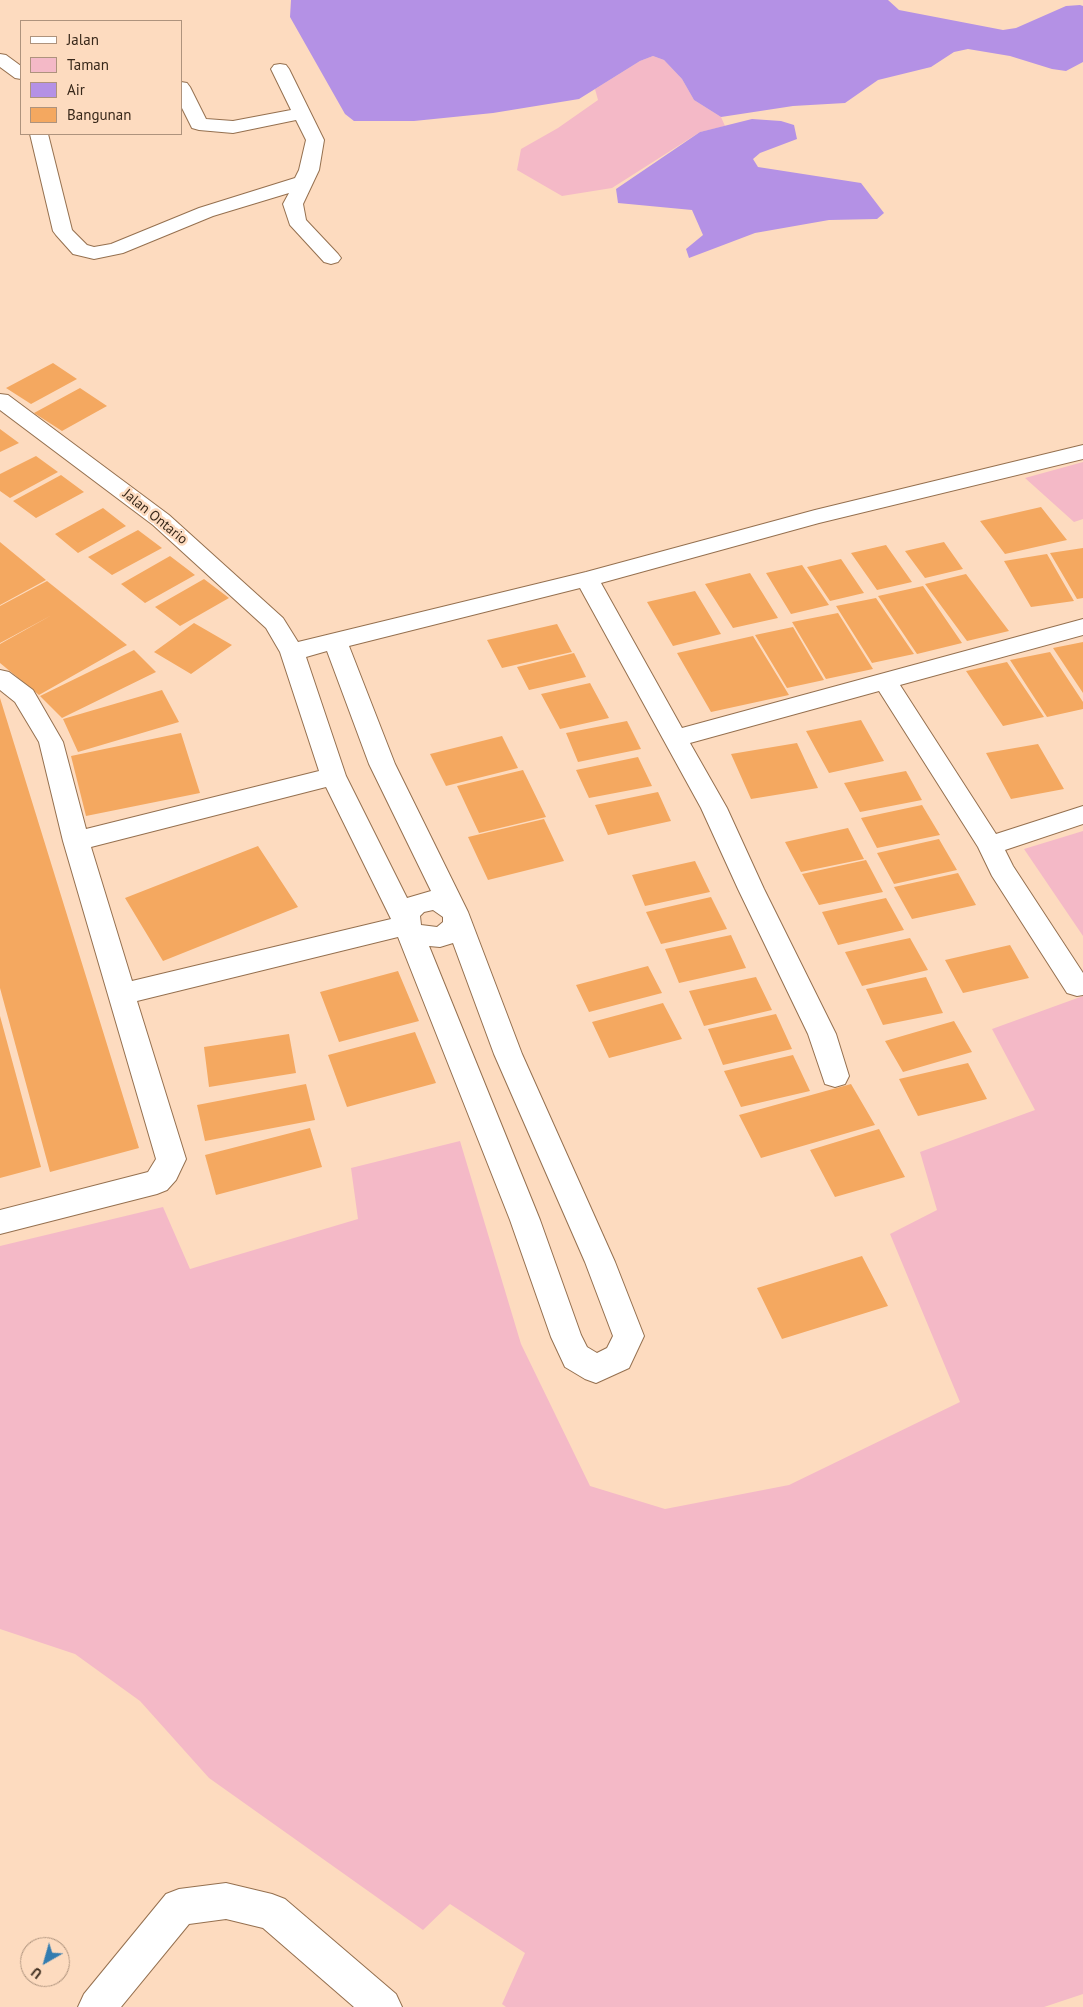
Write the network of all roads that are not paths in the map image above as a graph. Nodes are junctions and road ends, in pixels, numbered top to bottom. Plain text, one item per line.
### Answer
1 (0, 59) edge
2 (280, 69) dead end
3 (20, 73) edge
4 (182, 89) edge
5 (302, 113) junction
6 (39, 135) edge
7 (304, 182) junction
8 (331, 258) dead end
9 (0, 400) edge
10 (1083, 452) edge
11 (587, 579) junction
12 (1083, 627) edge
13 (336, 642) junction
14 (292, 652) junction
15 (0, 678) edge
16 (886, 682) junction
17 (676, 738) junction
18 (333, 776) junction
19 (1083, 814) edge
20 (76, 841) junction
21 (990, 844) junction
22 (455, 912) junction
23 (407, 925) junction
24 (1077, 986) dead end
25 (122, 994) junction
26 (834, 1076) dead end
27 (0, 1222) edge
28 (97, 2007) edge
29 (383, 2007) edge

1 - 3 street
2 - 5 street
4 - 5 street
5 - 7 street
6 - 7 street
7 - 8 street
9 - 14 street, Jalan Ontario
10 - 11 street
11 - 13 street
11 - 17 street
12 - 16 street
13 - 14 street
13 - 22 street
14 - 18 street, Jalan Ontario
15 - 20 street
16 - 17 street
16 - 21 street
17 - 26 street
18 - 20 street
18 - 23 street, Jalan Ontario
19 - 21 street
20 - 25 street
21 - 24 street
22 - 23 street
22 - 23 street, Jalan Ontario
23 - 25 street
25 - 27 street
28 - 29 street

